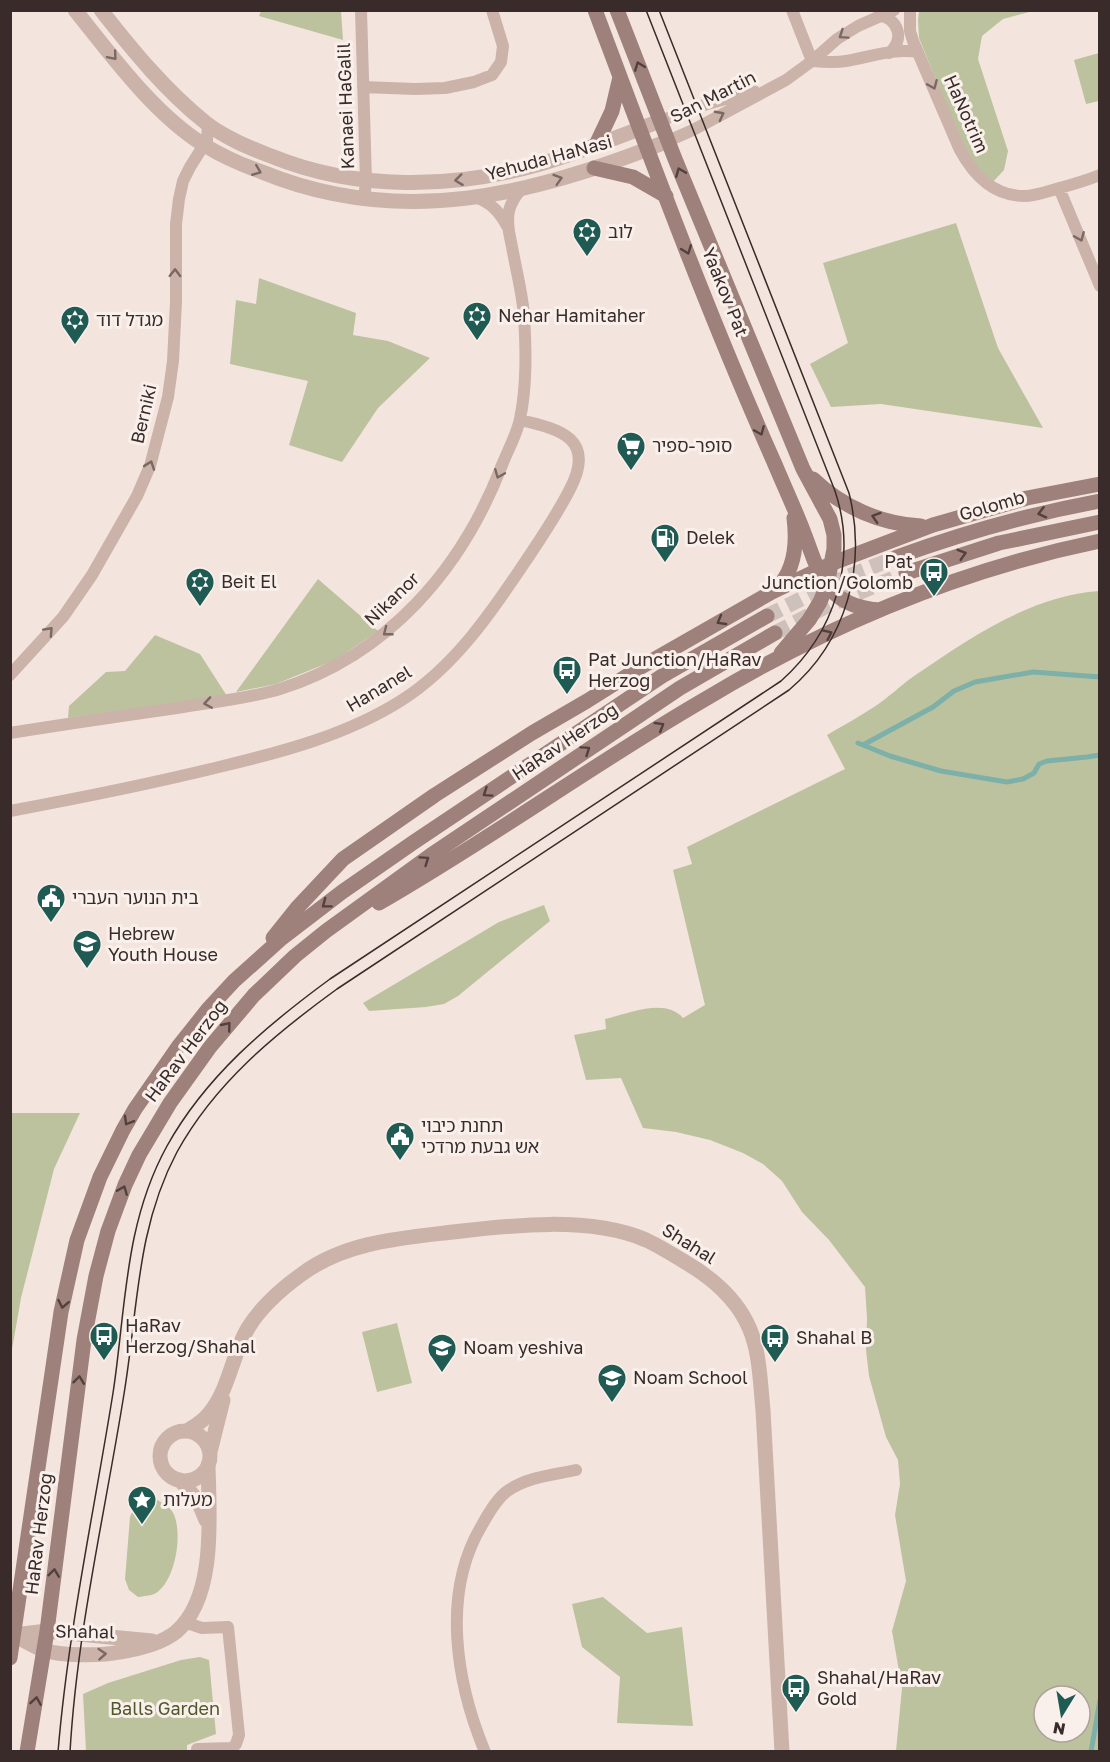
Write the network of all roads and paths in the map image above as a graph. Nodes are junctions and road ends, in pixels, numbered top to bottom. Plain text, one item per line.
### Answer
1 (75, 10) edge
2 (100, 10) edge
3 (361, 10) edge
4 (492, 10) edge
5 (595, 10) edge
6 (617, 10) edge
7 (792, 10) edge
8 (894, 10) edge
9 (910, 10) edge
10 (879, 15) junction
11 (918, 52) junction
12 (889, 53) junction
13 (812, 61) junction
14 (620, 77) junction
15 (775, 85) junction
16 (363, 87) junction
17 (660, 121) junction
18 (208, 125) junction
19 (639, 128) junction
20 (668, 141) junction
21 (204, 145) junction
22 (596, 145) junction
23 (648, 149) junction
24 (594, 168) junction
25 (1100, 175) edge
26 (366, 181) junction
27 (522, 188) junction
28 (1059, 188) junction
29 (666, 196) junction
30 (475, 197) junction
31 (364, 200) junction
32 (508, 227) junction
33 (1100, 286) edge
34 (520, 420) junction
35 (803, 469) junction
36 (1100, 484) edge
37 (789, 496) junction
38 (1100, 501) edge
39 (1100, 522) edge
40 (933, 525) junction
41 (1100, 541) edge
42 (897, 557) tunnel mouth
43 (832, 563) junction
44 (818, 570) junction
45 (906, 573) tunnel mouth
46 (827, 585) junction
47 (772, 592) junction
48 (882, 610) junction
49 (767, 616) tunnel mouth
50 (774, 633) tunnel mouth
51 (775, 660) junction
52 (10, 675) edge
53 (10, 733) edge
54 (10, 811) edge
55 (326, 931) junction
56 (256, 961) junction
57 (227, 1379) junction
58 (187, 1431) junction
59 (209, 1459) junction
60 (576, 1470) dead end
61 (180, 1480) junction
62 (210, 1531) junction
63 (184, 1623) junction
64 (46, 1631) junction
65 (14, 1635) junction
66 (161, 1641) junction
67 (44, 1650) junction
68 (10, 1658) edge
69 (232, 1750) edge
70 (27, 1752) edge
71 (197, 1752) edge
72 (485, 1752) edge
73 (782, 1752) edge

1 -> 21 street, Yehuda HaNasi
2 - 18 street, Yehuda HaNasi
3 - 16 street, Kanaei HaGalil
4 - 16 street
5 - 14 main road, Yaakov Pat
17 -> 6 main road, Yaakov Pat
7 - 13 street
8 - 10 street, San Martin
9 - 11 street, HaNotrim
10 - 12 street
10 -> 13 street, San Martin
11 - 12 street
11 -> 28 street, HaNotrim
12 - 13 street
13 - 15 street, San Martin
14 - 19 main road, Yaakov Pat
14 - 22 main road
15 - 17 street, San Martin
20 -> 15 street, San Martin
16 - 26 street, Kanaei HaGalil
17 - 19 street, Yehuda HaNasi
17 - 20 main road, Yaakov Pat
18 - 21 street, Berniki
18 - 26 street, Yehuda HaNasi
19 - 22 street, Yehuda HaNasi
19 - 23 main road, Yaakov Pat
20 - 23 street, Yehuda HaNasi
35 -> 20 main road, Yaakov Pat
21 -> 31 street, Yehuda HaNasi
52 -> 21 street, Berniki
22 -> 26 street, Yehuda HaNasi
23 - 24 street, Yehuda HaNasi
23 - 29 main road, Yaakov Pat
27 -> 24 street, Yehuda HaNasi
24 - 29 main road
25 - 28 street, HaNotrim
26 - 31 street, Kanaei HaGalil
27 - 30 street, Yehuda HaNasi
27 - 32 street, Nikanor
28 -> 33 street
29 -> 37 main road, Yaakov Pat
30 - 31 street, Yehuda HaNasi
30 - 32 street, Nikanor
32 - 34 street, Nikanor
34 -> 53 street, Nikanor
34 - 54 street, Hananel
40 -> 35 main road
35 - 43 main road, Yaakov Pat
36 - 40 main road
37 - 44 main road, Yaakov Pat
37 - 47 main road
38 -> 42 main road, Golomb
45 -> 39 main road, Golomb
40 - 43 main road
41 - 48 main road
43 - 44 main road
43 - 46 main road, Yaakov Pat
44 - 46 main road, Yaakov Pat
44 - 47 main road
46 - 48 main road, Yaakov Pat
46 - 51 main road, Yaakov Pat
47 -> 56 main road
51 -> 48 main road
49 -> 56 main road, HaRav Herzog
55 -> 50 main road, HaRav Herzog
55 -> 51 main road
64 -> 55 main road, HaRav Herzog
56 -> 65 main road, HaRav Herzog
57 - 58 street, Shahal
57 - 59 street, Shahal
57 - 73 street, Shahal
58 - 59 street
58 - 61 street
59 - 61 street
59 - 62 street, Shahal
60 - 72 street
61 - 62 street, Shahal
62 - 63 street, Shahal
63 - 66 street, Shahal
63 - 69 street
64 - 65 street, Shahal
64 - 66 street, Shahal
64 - 67 main road, HaRav Herzog
65 - 67 street, Shahal
65 - 68 main road, HaRav Herzog
67 -> 66 street, Shahal
70 -> 67 main road, HaRav Herzog
69 - 71 street

